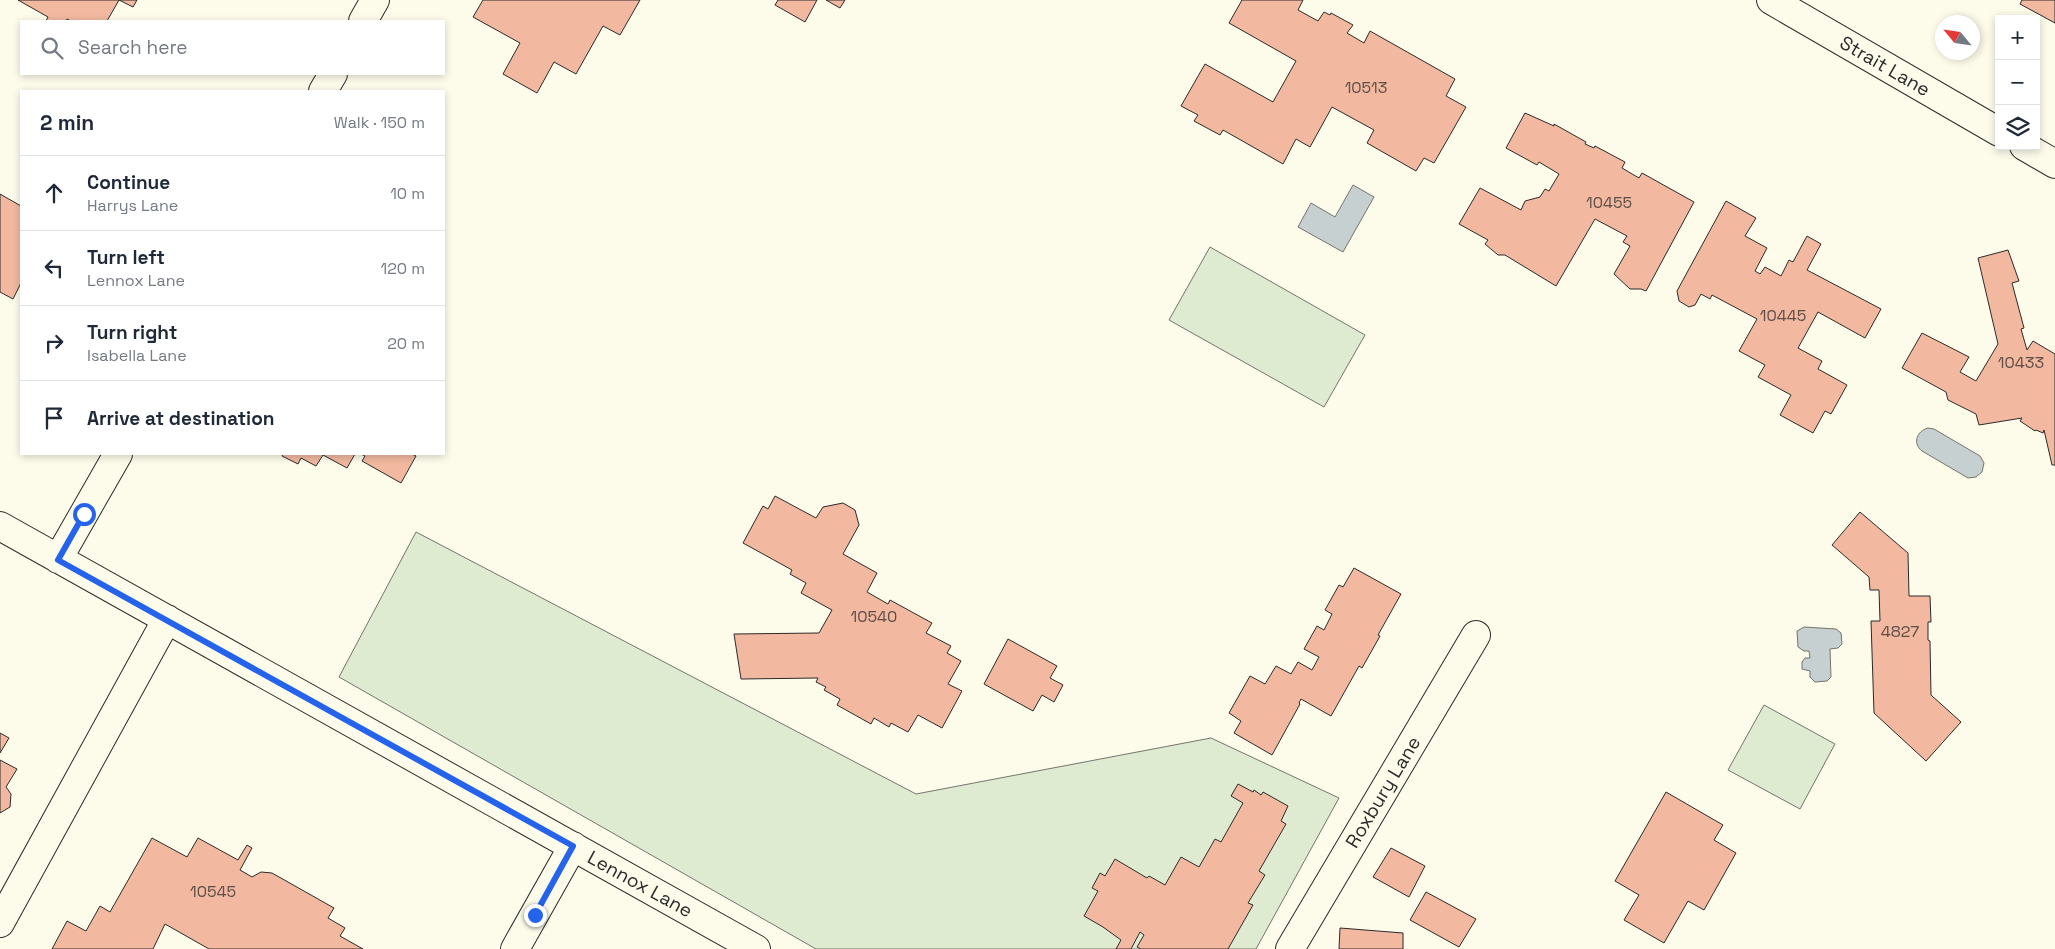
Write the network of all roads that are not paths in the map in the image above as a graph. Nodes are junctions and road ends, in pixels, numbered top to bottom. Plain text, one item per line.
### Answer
1 (375, 0) edge
2 (1770, 0) edge
3 (364, 20) edge
4 (332, 75) edge
5 (324, 90) edge
6 (1995, 130) edge
7 (2031, 150) edge
8 (2055, 164) edge
9 (117, 455) edge
10 (0, 526) edge
11 (58, 560) junction
12 (167, 620) junction
13 (1476, 635) dead end
14 (573, 846) junction
15 (0, 922) edge
16 (515, 949) edge
17 (756, 949) edge
18 (1290, 949) edge

1 - 3 street
2 - 6 street, Strait Lane
4 - 5 street
7 - 8 street
9 - 11 street
10 - 11 street, Lennox Lane
11 - 12 street, Lennox Lane
12 - 14 street, Lennox Lane
12 - 15 street
13 - 18 street, Roxbury Lane
14 - 16 street
14 - 17 street, Lennox Lane

